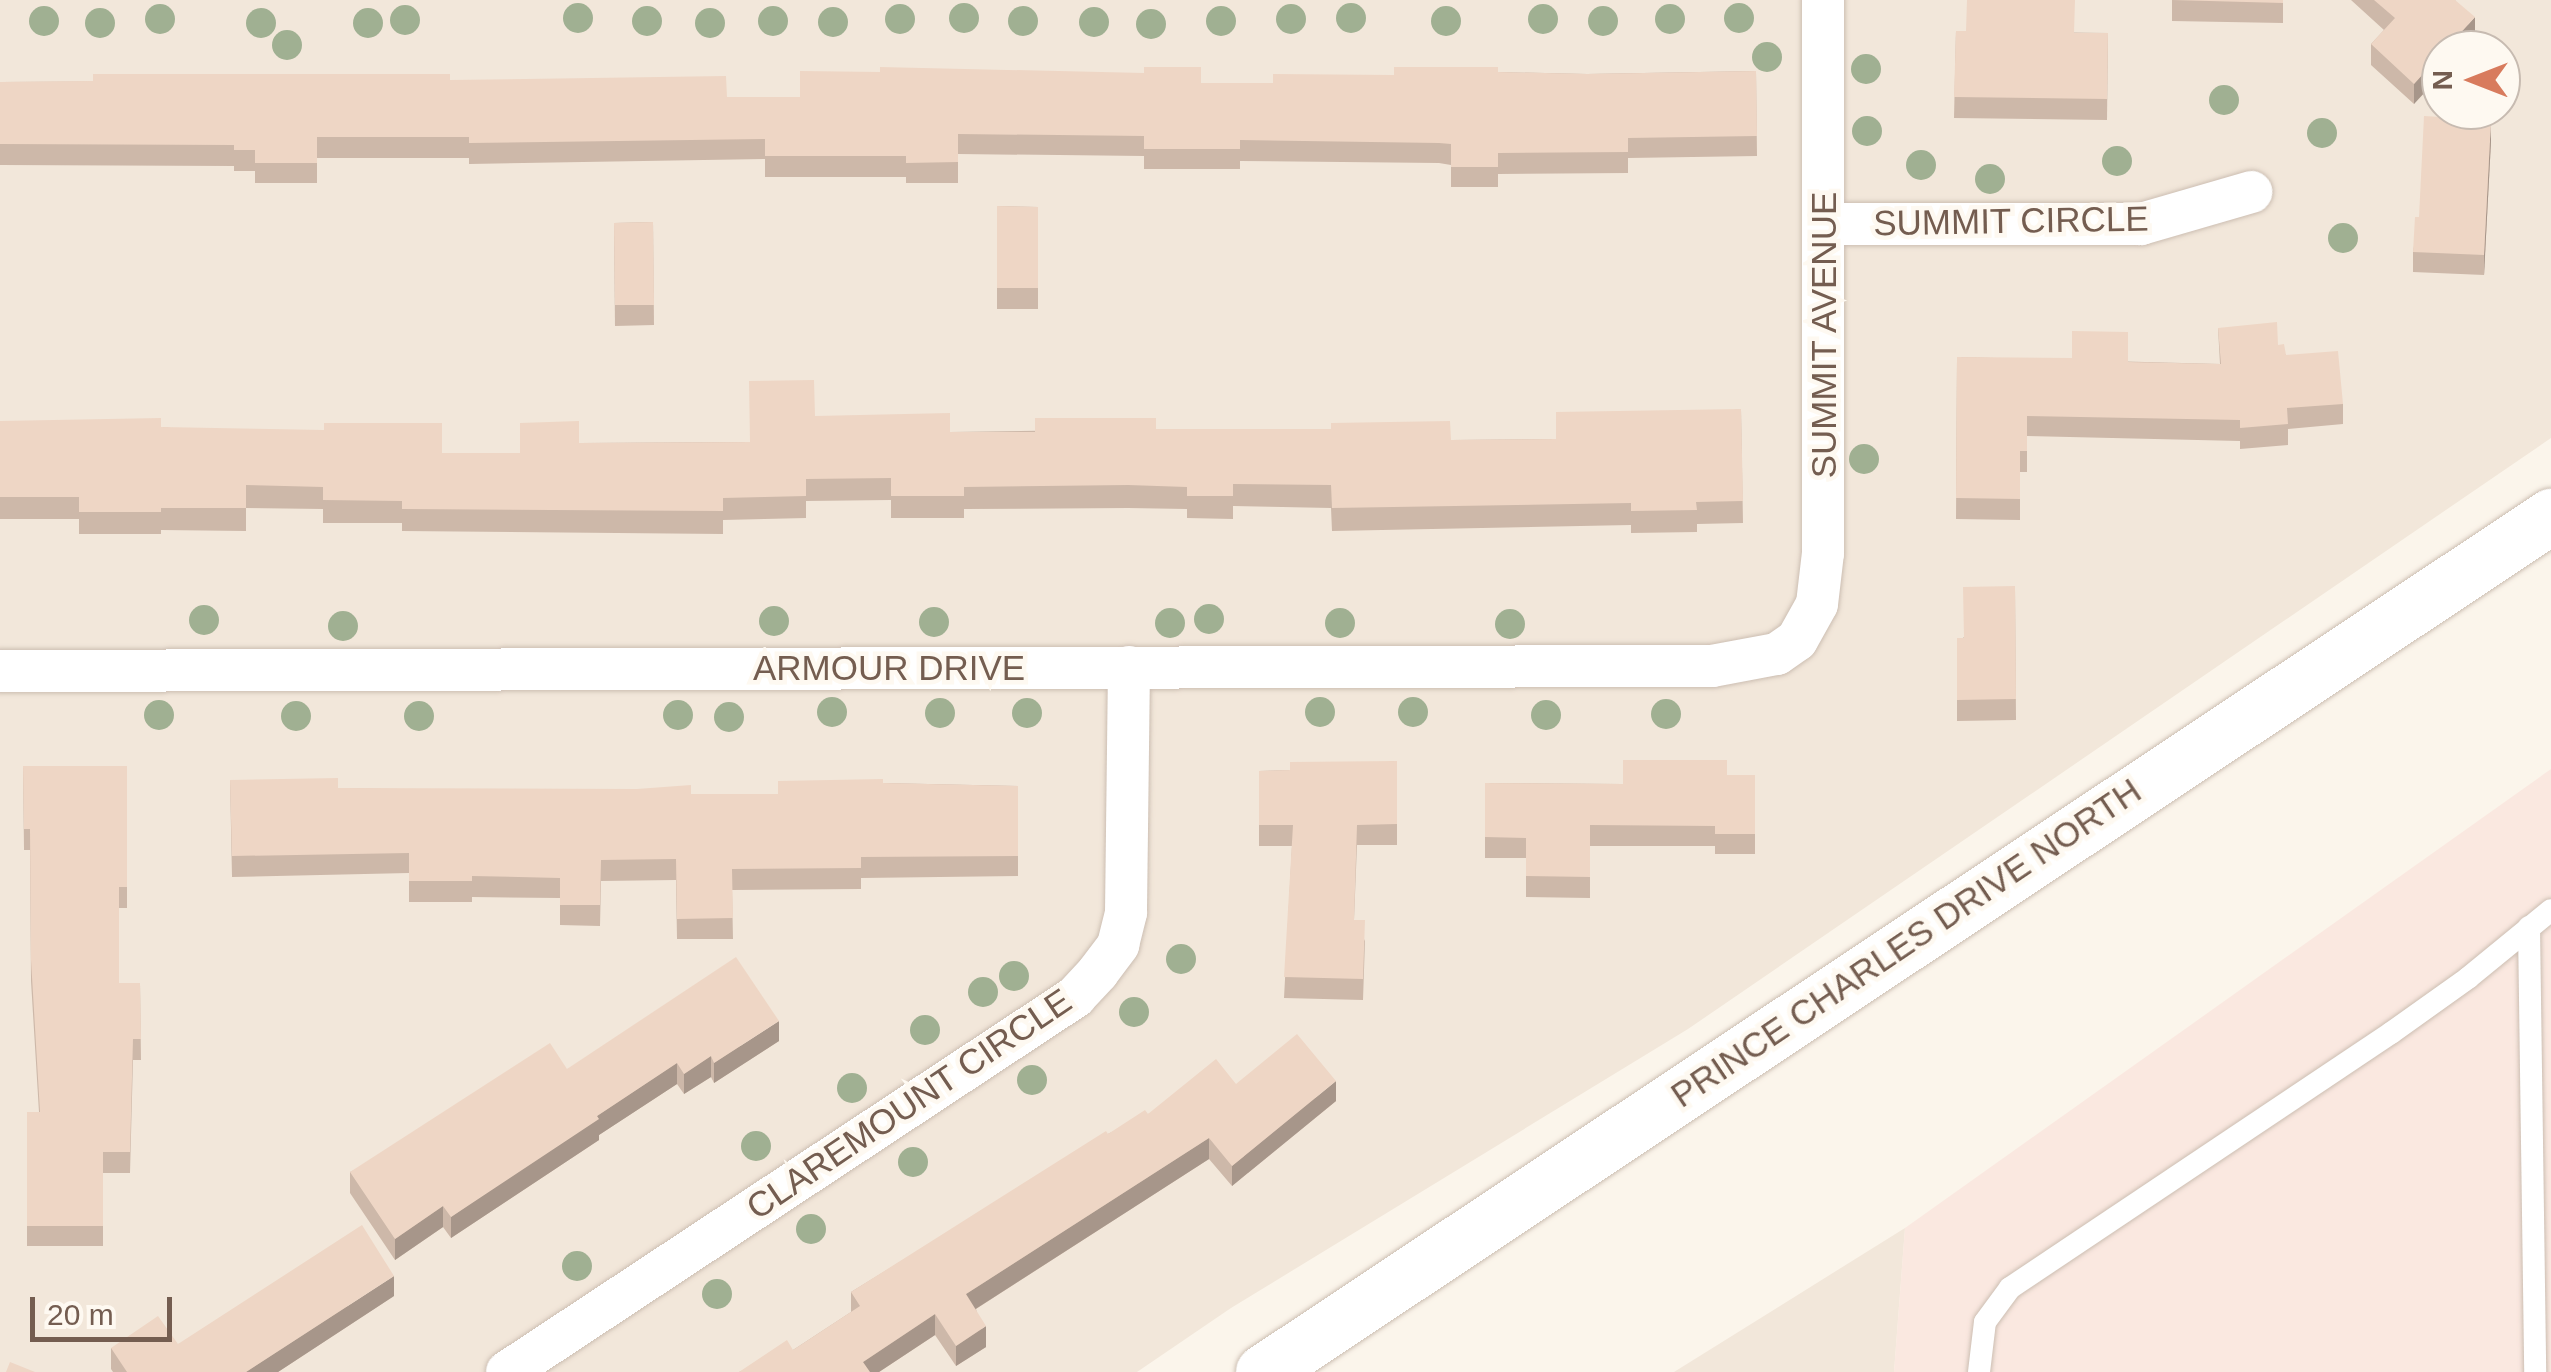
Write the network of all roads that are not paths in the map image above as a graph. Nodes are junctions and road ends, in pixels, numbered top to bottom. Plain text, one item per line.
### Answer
1 (1823, 0) edge
2 (2252, 192) dead end
3 (1826, 224) junction
4 (2551, 516) edge
5 (1776, 654) joint
6 (1129, 668) junction
7 (0, 671) edge
8 (2551, 910) edge
9 (2529, 927) junction
10 (507, 1372) edge
11 (1262, 1372) edge
12 (1979, 1372) edge
13 (2535, 1372) edge

1 - 3 street, SUMMIT AVENUE
2 - 3 street, SUMMIT CIRCLE
3 - 5 street, SUMMIT AVENUE
4 - 11 main road, PRINCE CHARLES DRIVE NORTH
5 - 6 street, ARMOUR DRIVE
6 - 7 street, ARMOUR DRIVE
6 - 10 street, CLAREMOUNT CIRCLE
8 - 9 lane
9 - 12 lane
9 - 13 lane

